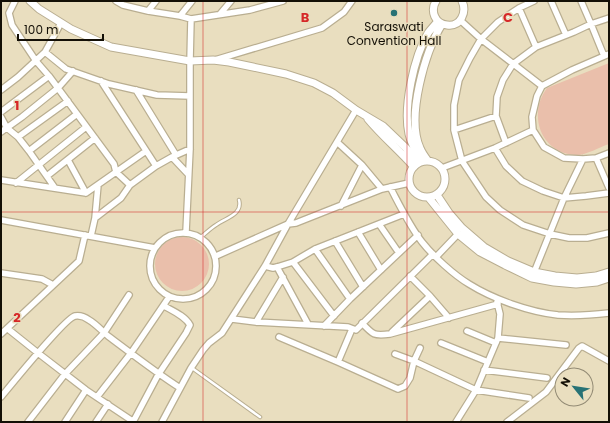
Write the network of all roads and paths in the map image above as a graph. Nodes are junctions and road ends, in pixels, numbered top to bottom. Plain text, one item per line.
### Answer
1 (15, 1) edge
2 (30, 1) edge
3 (116, 1) edge
4 (156, 1) edge
5 (192, 1) edge
6 (231, 1) edge
7 (265, 1) edge
8 (283, 1) edge
9 (352, 1) edge
10 (534, 1) edge
11 (551, 1) edge
12 (581, 1) edge
13 (434, 2) edge
14 (463, 2) edge
15 (125, 3) edge
16 (260, 7) junction
17 (519, 8) junction
18 (148, 11) junction
19 (220, 14) junction
20 (180, 16) junction
21 (609, 18) edge
22 (191, 19) junction
23 (460, 20) junction
24 (62, 23) junction
25 (440, 23) junction
26 (592, 24) junction
27 (566, 35) junction
28 (481, 39) junction
29 (536, 47) junction
30 (45, 52) junction
31 (606, 55) edge
32 (213, 60) junction
33 (36, 61) junction
34 (190, 61) junction
35 (512, 64) junction
36 (72, 71) junction
37 (50, 76) junction
38 (101, 81) junction
39 (542, 86) junction
40 (58, 88) junction
41 (1, 90) edge
42 (136, 90) junction
43 (190, 96) junction
44 (68, 101) junction
45 (356, 110) junction
46 (1, 112) edge
47 (77, 114) junction
48 (496, 116) junction
49 (1, 117) edge
50 (86, 127) junction
51 (7, 128) junction
52 (454, 130) junction
53 (533, 130) junction
54 (1, 132) edge
55 (18, 137) junction
56 (95, 138) junction
57 (337, 142) junction
58 (506, 143) junction
59 (496, 148) junction
60 (190, 149) junction
61 (29, 151) junction
62 (146, 151) junction
63 (609, 154) edge
64 (174, 156) junction
65 (596, 158) junction
66 (583, 159) junction
67 (68, 160) junction
68 (462, 161) junction
69 (421, 163) junction
70 (39, 164) junction
71 (362, 165) junction
72 (156, 166) junction
73 (442, 168) junction
74 (116, 172) junction
75 (188, 174) junction
76 (47, 176) junction
77 (1, 180) edge
78 (16, 183) junction
79 (409, 183) junction
80 (98, 185) junction
81 (130, 185) junction
82 (390, 187) junction
83 (55, 188) junction
84 (382, 188) junction
85 (609, 188) edge
86 (86, 193) junction
87 (609, 193) edge
88 (437, 195) junction
89 (429, 198) junction
90 (564, 198) junction
91 (239, 200) dead end
92 (341, 206) junction
93 (404, 214) junction
94 (95, 218) junction
95 (1, 220) edge
96 (288, 224) junction
97 (379, 224) junction
98 (186, 232) junction
99 (358, 232) junction
100 (609, 233) edge
101 (458, 234) junction
102 (550, 234) junction
103 (88, 235) junction
104 (418, 236) junction
105 (201, 237) junction
106 (335, 241) junction
107 (155, 248) junction
108 (315, 249) junction
109 (399, 253) junction
110 (434, 255) junction
111 (216, 256) junction
112 (293, 262) junction
113 (265, 266) junction
114 (277, 267) junction
115 (381, 270) junction
116 (1, 272) edge
117 (609, 272) edge
118 (533, 275) junction
119 (410, 276) junction
120 (283, 277) junction
121 (609, 278) edge
122 (54, 285) junction
123 (363, 287) junction
124 (129, 295) dead end
125 (430, 296) junction
126 (170, 297) junction
127 (496, 298) junction
128 (350, 299) junction
129 (498, 304) junction
130 (164, 306) junction
131 (609, 313) edge
132 (334, 316) junction
133 (449, 318) junction
134 (232, 319) junction
135 (256, 322) junction
136 (308, 324) junction
137 (362, 324) junction
138 (324, 326) junction
139 (8, 329) junction
140 (352, 329) junction
141 (467, 331) dead end
142 (104, 333) junction
143 (1, 334) edge
144 (390, 334) junction
145 (279, 337) dead end
146 (497, 340) junction
147 (441, 343) dead end
148 (566, 345) dead end
149 (420, 348) dead end
150 (131, 353) junction
151 (38, 354) junction
152 (395, 354) dead end
153 (414, 361) junction
154 (609, 361) edge
155 (338, 362) junction
156 (488, 362) junction
157 (192, 368) junction
158 (484, 370) junction
159 (65, 374) junction
160 (158, 375) junction
161 (547, 378) dead end
162 (180, 388) junction
163 (86, 390) junction
164 (476, 390) junction
165 (1, 397) edge
166 (97, 397) junction
167 (529, 398) dead end
168 (108, 404) junction
169 (260, 417) dead end
170 (28, 422) edge
171 (65, 422) edge
172 (96, 422) edge
173 (133, 422) edge
174 (162, 422) edge
175 (456, 422) edge
176 (507, 422) edge

1 - 33 street
2 - 24 street
3 - 15 street
4 - 18 street
5 - 20 street
6 - 19 street
7 - 16 street
8 - 16 street
9 - 32 street
10 - 17 street
11 - 27 street
12 - 26 street
13 - 25 street
14 - 23 street
15 - 18 street
16 - 19 street
17 - 28 street
17 - 29 street
18 - 20 street
19 - 22 street
20 - 22 street
21 - 26 street
22 - 34 street
23 - 25 street
23 - 28 street
24 - 30 street
24 - 34 street
25 - 69 street
26 - 27 street
26 - 31 street
27 - 29 street
28 - 35 street
28 - 52 street
29 - 35 street
30 - 33 street
30 - 36 street
31 - 39 street
32 - 34 street
32 - 45 street
33 - 37 street
33 - 41 street
34 - 43 street
35 - 39 street
35 - 48 street
36 - 38 street
36 - 40 street
37 - 40 street
37 - 46 street
38 - 42 street
38 - 62 street
39 - 53 street
40 - 44 street
40 - 51 street
42 - 43 street
42 - 64 street
43 - 60 street
44 - 47 street
44 - 55 street
45 - 57 street
45 - 69 street
47 - 50 street
47 - 61 street
48 - 52 street
48 - 58 street
49 - 51 street
50 - 56 street
50 - 70 street
51 - 54 street
51 - 55 street
52 - 68 street
53 - 58 street
53 - 66 street
55 - 61 street
56 - 67 street
56 - 74 street
57 - 71 street
57 - 96 street
58 - 59 street
59 - 68 street
59 - 90 street
60 - 64 street
60 - 75 street
61 - 70 street
62 - 72 street
62 - 74 street
63 - 65 street
64 - 72 street
64 - 75 street
65 - 66 street
65 - 85 street
66 - 90 street
67 - 76 street
67 - 86 street
68 - 73 street
68 - 102 street
69 - 73 street
69 - 79 street
70 - 76 street
70 - 78 street
71 - 84 street
71 - 92 street
72 - 81 street
73 - 88 street
74 - 80 street
74 - 81 street
75 - 98 street
76 - 83 street
77 - 78 street
78 - 83 street
79 - 82 street
79 - 89 street
80 - 86 street
80 - 94 street
81 - 94 street
82 - 84 street
82 - 93 street
83 - 86 street
84 - 92 street
87 - 90 street
88 - 89 street
88 - 118 street
89 - 101 street
90 - 102 street
91 - 105 lane
92 - 96 street
93 - 97 street
93 - 104 street
94 - 103 street
95 - 103 street
96 - 111 street
96 - 113 street
97 - 99 street
97 - 109 street
98 - 105 street
98 - 107 street
99 - 106 street
99 - 115 street
100 - 102 street
101 - 110 street
101 - 118 street
102 - 118 street
103 - 107 street
103 - 122 street
104 - 109 street
104 - 110 street
105 - 111 street
106 - 108 street
106 - 123 street
107 - 126 street
108 - 112 street
108 - 128 street
109 - 115 street
110 - 119 street
110 - 127 street
111 - 126 street
112 - 114 street
112 - 132 street
113 - 114 street
113 - 134 street
114 - 120 street
115 - 123 street
116 - 122 street
117 - 118 street
118 - 121 street
119 - 125 street
119 - 137 street
120 - 135 street
120 - 136 street
122 - 139 street
123 - 128 street
124 - 142 street
125 - 133 street
125 - 144 street
126 - 130 street
127 - 129 street
127 - 131 street
128 - 132 street
129 - 133 street
129 - 146 street
130 - 150 street
130 - 160 street
132 - 138 street
133 - 144 street
134 - 135 street
134 - 157 street
135 - 136 street
136 - 138 street
137 - 140 street
137 - 144 street
138 - 140 street
139 - 143 street
139 - 151 street
140 - 155 street
141 - 146 street
142 - 150 street
142 - 151 street
142 - 159 street
145 - 155 street
146 - 148 street
146 - 156 street
147 - 156 street
149 - 153 street
150 - 160 street
150 - 166 street
151 - 159 street
151 - 165 street
152 - 153 street
153 - 155 street
153 - 164 street
154 - 176 street
156 - 158 street
157 - 162 street
157 - 169 lane
158 - 161 street
158 - 164 street
159 - 163 street
159 - 170 street
160 - 162 street
160 - 173 street
162 - 174 street
163 - 166 street
163 - 171 street
164 - 167 street
164 - 175 street
166 - 168 street
168 - 172 street
168 - 173 street

